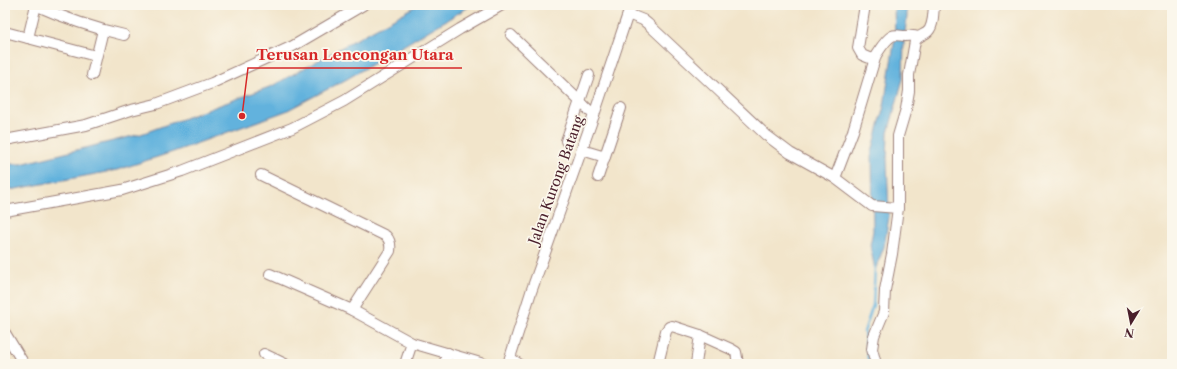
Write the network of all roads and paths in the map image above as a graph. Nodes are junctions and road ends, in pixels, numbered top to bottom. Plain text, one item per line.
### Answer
1 (36, 5) edge
2 (60, 5) edge
3 (363, 5) edge
4 (502, 5) edge
5 (864, 5) edge
6 (934, 5) edge
7 (629, 9) edge
8 (57, 15) junction
9 (103, 30) junction
10 (5, 32) edge
11 (124, 35) dead end
12 (511, 35) dead end
13 (918, 37) junction
14 (28, 38) junction
15 (96, 56) junction
16 (874, 60) junction
17 (92, 75) dead end
18 (589, 75) dead end
19 (580, 101) junction
20 (621, 108) dead end
21 (594, 115) junction
22 (5, 140) edge
23 (566, 141) dead end
24 (582, 150) junction
25 (605, 157) junction
26 (260, 175) dead end
27 (598, 177) dead end
28 (835, 178) junction
29 (895, 208) junction
30 (5, 211) edge
31 (270, 274) dead end
32 (352, 310) junction
33 (5, 333) edge
34 (700, 335) junction
35 (412, 343) junction
36 (264, 354) dead end
37 (448, 354) junction
38 (509, 361) edge
39 (24, 364) edge
40 (285, 364) edge
41 (405, 364) edge
42 (444, 364) edge
43 (484, 364) edge
44 (519, 364) edge
45 (658, 364) edge
46 (696, 364) edge
47 (738, 364) edge
48 (876, 364) edge

1 - 8 street
1 - 14 street
2 - 8 street
3 - 22 street
4 - 30 street
5 - 16 street
6 - 13 street
7 - 21 street, Jalan Kurong Batang
7 - 28 street
8 - 9 street
9 - 11 street
9 - 15 street
10 - 14 street
12 - 19 street
13 - 16 street
13 - 29 street
14 - 15 street
15 - 17 street
16 - 28 street
18 - 19 street
19 - 21 street
19 - 23 street
20 - 25 street
21 - 24 street, Jalan Kurong Batang
24 - 25 street
24 - 38 street, Jalan Kurong Batang
25 - 27 street
26 - 32 street
28 - 29 street
29 - 48 street
31 - 32 street
32 - 35 street
33 - 39 street
34 - 45 street
34 - 46 street
34 - 47 street
35 - 37 street
35 - 41 street
36 - 40 street
37 - 42 street
37 - 43 street
38 - 44 street

